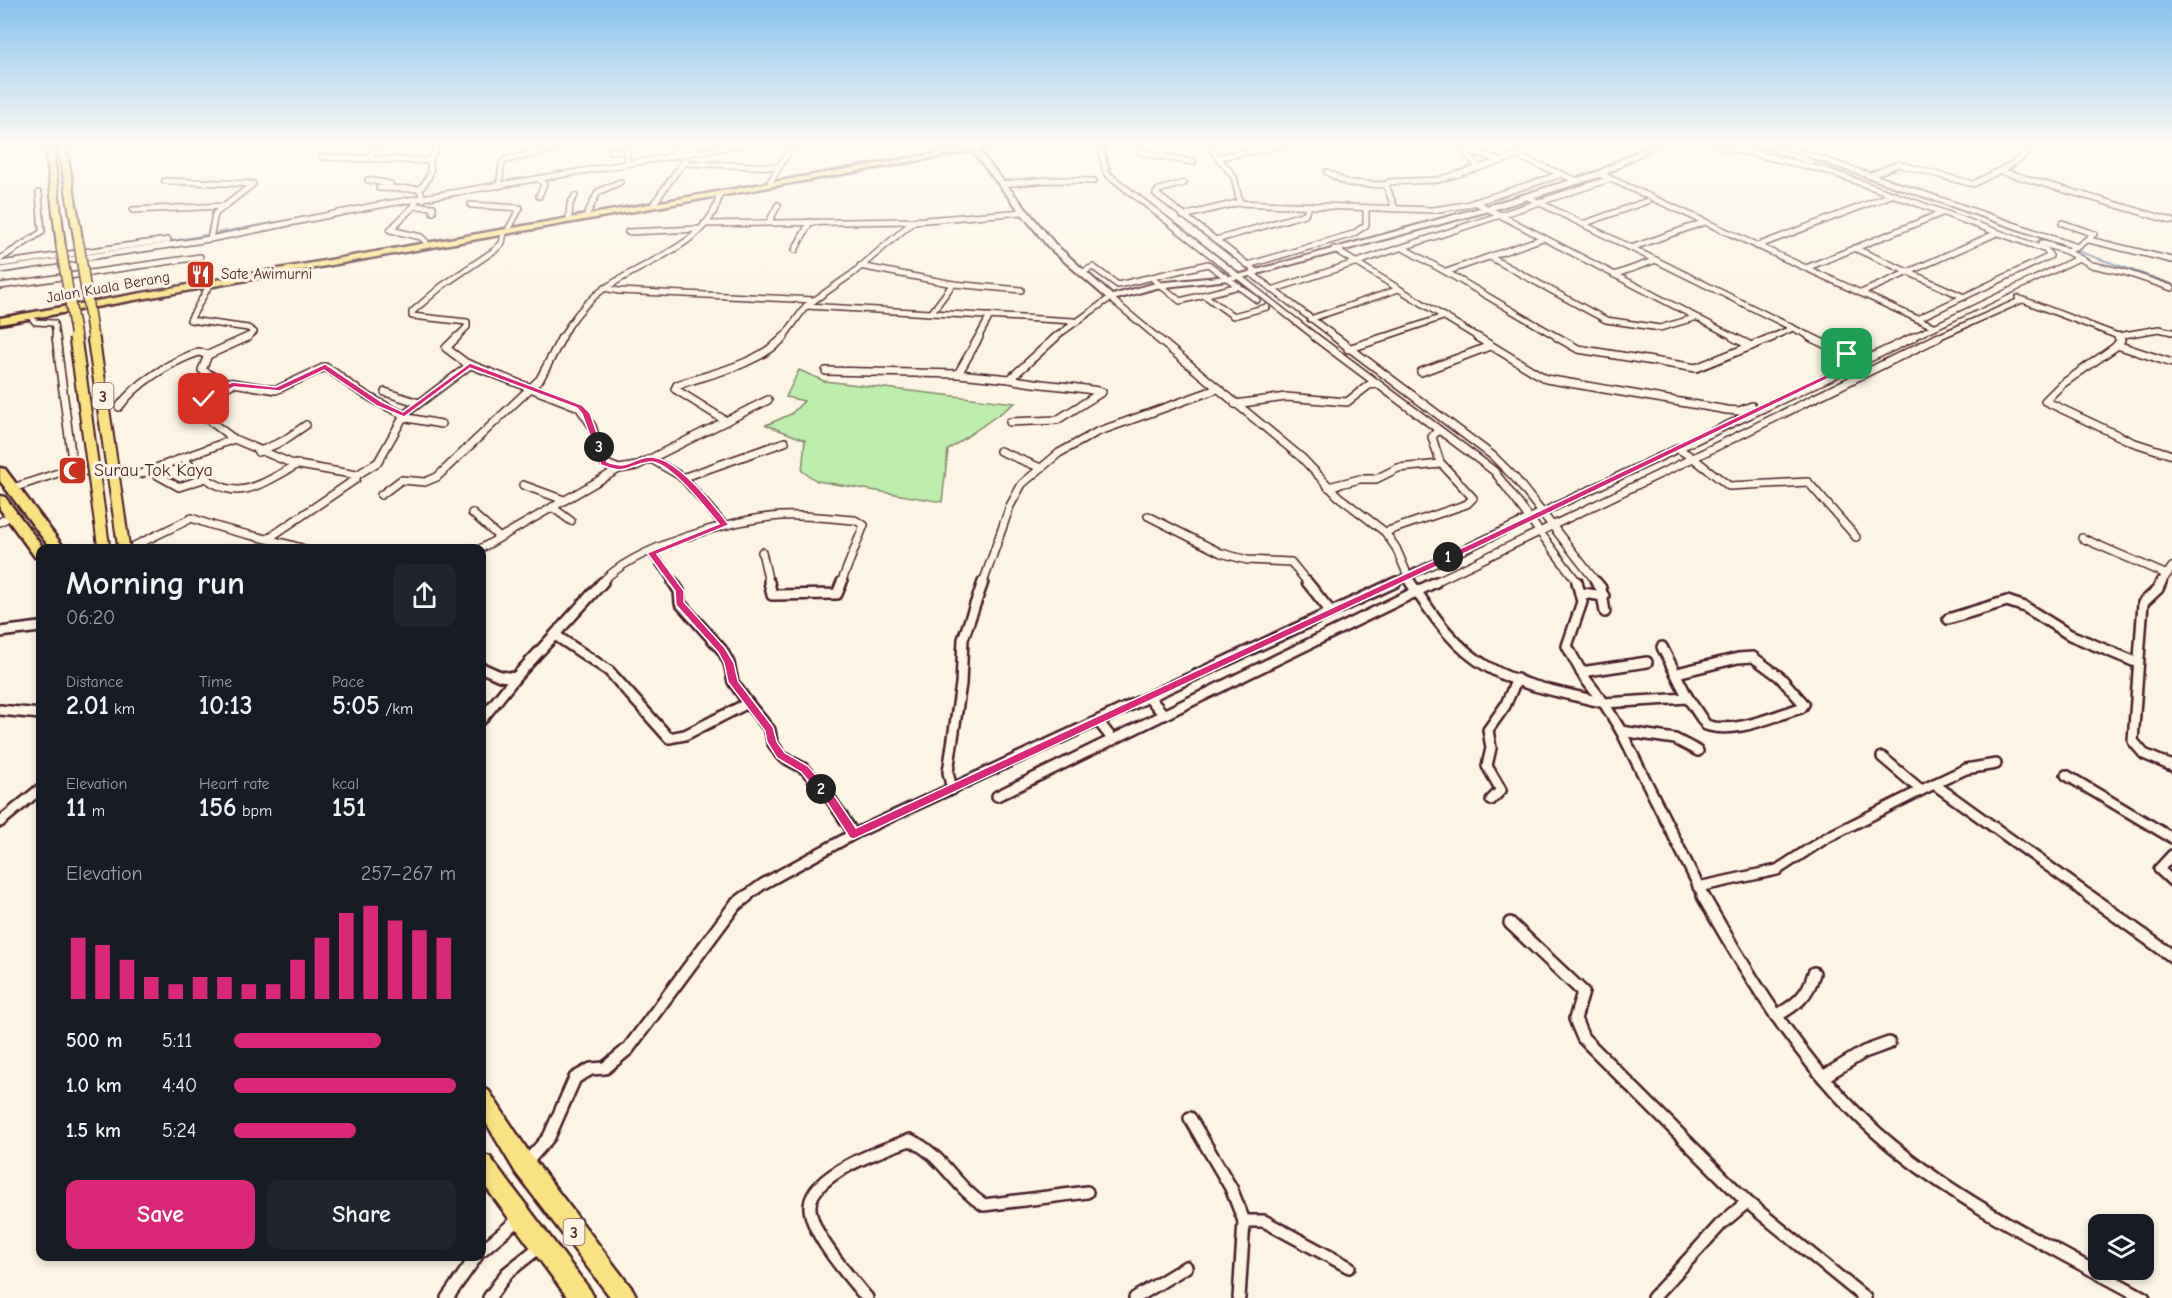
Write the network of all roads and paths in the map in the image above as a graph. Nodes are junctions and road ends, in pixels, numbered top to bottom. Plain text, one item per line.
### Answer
1 (778, 205) dead end
2 (41, 206) edge
3 (56, 206) edge
4 (72, 206) edge
5 (225, 206) joint
6 (376, 206) edge
7 (412, 206) edge
8 (431, 206) edge
9 (480, 206) edge
10 (570, 206) edge
11 (591, 206) edge
12 (634, 206) edge
13 (661, 206) edge
14 (717, 206) edge
15 (1018, 206) edge
16 (1145, 206) edge
17 (1171, 206) edge
18 (1229, 206) edge
19 (1299, 206) edge
20 (1309, 206) junction
21 (1394, 206) edge
22 (1456, 206) edge
23 (1481, 206) edge
24 (1498, 206) edge
25 (1532, 206) edge
26 (1545, 206) edge
27 (1634, 206) edge
28 (1669, 206) edge
29 (1864, 206) edge
30 (1923, 206) edge
31 (1934, 206) edge
32 (1951, 206) edge
33 (2120, 206) edge
34 (1366, 209) junction
35 (1395, 209) junction
36 (1486, 209) junction
37 (133, 210) dead end
38 (1949, 210) junction
39 (433, 212) dead end
40 (1023, 212) junction
41 (1941, 213) junction
42 (587, 214) junction
43 (1184, 216) junction
44 (1499, 216) junction
45 (569, 217) junction
46 (914, 221) junction
47 (2172, 221) edge
48 (769, 222) junction
49 (810, 222) junction
50 (1705, 222) junction
51 (2062, 223) dead end
52 (1584, 224) junction
53 (702, 226) junction
54 (507, 231) junction
55 (628, 232) dead end
56 (1997, 233) junction
57 (211, 235) junction
58 (1543, 238) junction
59 (1216, 240) junction
60 (2089, 240) junction
61 (431, 243) junction
62 (1757, 246) junction
63 (1403, 248) junction
64 (1631, 248) junction
65 (1854, 248) junction
66 (1334, 249) junction
67 (2071, 249) junction
68 (795, 250) dead end
69 (200, 257) dead end
70 (1490, 257) junction
71 (2077, 259) junction
72 (352, 260) junction
73 (1656, 260) junction
74 (2172, 260) edge
75 (0, 262) edge
76 (303, 262) junction
77 (1356, 262) junction
78 (1248, 265) junction
79 (860, 266) junction
80 (1806, 268) junction
81 (0, 270) edge
82 (1446, 272) junction
83 (1908, 272) junction
84 (1081, 273) junction
85 (1255, 273) junction
86 (1614, 275) junction
87 (1152, 278) junction
88 (1236, 281) junction
89 (210, 284) junction
90 (953, 284) junction
91 (1160, 285) junction
92 (0, 286) edge
93 (604, 288) junction
94 (2172, 288) edge
95 (1399, 289) junction
96 (1021, 290) dead end
97 (1272, 290) junction
98 (2006, 292) junction
99 (1861, 293) junction
100 (1204, 295) junction
101 (1964, 297) junction
102 (1110, 298) junction
103 (815, 300) junction
104 (2022, 300) junction
105 (806, 306) junction
106 (932, 312) junction
107 (0, 315) edge
108 (30, 316) junction
109 (990, 316) junction
110 (1443, 317) junction
111 (1694, 318) junction
112 (1310, 319) junction
113 (1917, 319) junction
114 (0, 321) edge
115 (1074, 321) junction
116 (1934, 326) junction
117 (1793, 328) junction
118 (2172, 332) edge
119 (2118, 336) junction
120 (2117, 345) junction
121 (1490, 346) junction
122 (1751, 346) junction
123 (1348, 349) junction
124 (208, 355) junction
125 (2172, 363) edge
126 (1847, 364) junction
127 (470, 365) junction
128 (826, 371) dead end
129 (1421, 372) dead end
130 (958, 374) junction
131 (1010, 379) junction
132 (232, 384) junction
133 (1377, 384) junction
134 (531, 387) junction
135 (1217, 389) junction
136 (385, 392) dead end
137 (768, 400) dead end
138 (418, 404) junction
139 (1235, 404) junction
140 (119, 406) dead end
141 (403, 416) junction
142 (1443, 420) junction
143 (726, 421) junction
144 (1010, 422) dead end
145 (441, 424) dead end
146 (306, 425) dead end
147 (1434, 426) junction
148 (234, 439) junction
149 (785, 442) dead end
150 (1677, 448) junction
151 (1000, 451) dead end
152 (258, 452) junction
153 (2172, 455) edge
154 (182, 458) junction
155 (1693, 458) junction
156 (651, 459) junction
157 (298, 464) junction
158 (1441, 464) junction
159 (73, 468) junction
160 (1041, 468) junction
161 (619, 470) junction
162 (150, 471) junction
163 (0, 472) edge
164 (357, 475) junction
165 (202, 478) junction
166 (682, 478) junction
167 (524, 485) dead end
168 (1328, 487) junction
169 (12, 488) junction
170 (381, 495) dead end
171 (0, 500) edge
172 (564, 500) junction
173 (552, 507) junction
174 (472, 513) dead end
175 (1536, 515) junction
176 (1148, 516) dead end
177 (6, 519) edge
178 (571, 521) dead end
179 (724, 525) junction
180 (1545, 528) junction
181 (1384, 532) junction
182 (499, 537) junction
183 (1856, 537) dead end
184 (269, 538) junction
185 (2082, 538) dead end
186 (54, 544) edge
187 (103, 544) edge
188 (125, 544) edge
189 (137, 544) edge
190 (288, 544) edge
191 (486, 545) edge
192 (36, 550) edge
193 (762, 552) dead end
194 (652, 553) junction
195 (2172, 567) edge
196 (2165, 574) junction
197 (1407, 578) junction
198 (1417, 592) junction
199 (1593, 594) junction
200 (1331, 612) junction
201 (1605, 612) dead end
202 (1948, 619) dead end
203 (36, 628) edge
204 (0, 632) edge
205 (555, 635) junction
206 (1662, 647) dead end
207 (1647, 662) dead end
208 (2138, 663) junction
209 (486, 670) edge
210 (1581, 672) junction
211 (1677, 673) junction
212 (515, 678) junction
213 (1517, 679) junction
214 (1149, 697) junction
215 (1688, 698) junction
216 (748, 703) junction
217 (1604, 703) junction
218 (0, 710) edge
219 (36, 714) edge
220 (486, 714) edge
221 (1164, 715) junction
222 (1098, 721) junction
223 (1621, 731) junction
224 (1113, 740) junction
225 (1698, 751) dead end
226 (1882, 757) dead end
227 (1996, 764) dead end
228 (2172, 766) edge
229 (2066, 775) dead end
230 (1934, 784) junction
231 (952, 790) junction
232 (1921, 790) junction
233 (36, 792) edge
234 (997, 796) dead end
235 (1491, 800) dead end
236 (0, 822) edge
237 (854, 834) junction
238 (2172, 838) edge
239 (2172, 855) edge
240 (2172, 881) edge
241 (1698, 887) junction
242 (1510, 923) dead end
243 (2172, 956) edge
244 (1814, 973) dead end
245 (1776, 1016) junction
246 (1889, 1043) dead end
247 (1822, 1077) junction
248 (486, 1104) edge
249 (486, 1114) edge
250 (1190, 1118) dead end
251 (524, 1165) junction
252 (486, 1168) edge
253 (1087, 1192) dead end
254 (1747, 1202) junction
255 (522, 1216) junction
256 (1244, 1221) junction
257 (542, 1244) junction
258 (486, 1247) edge
259 (474, 1261) edge
260 (1186, 1267) dead end
261 (1349, 1267) dead end
262 (447, 1298) edge
263 (489, 1298) edge
264 (582, 1298) edge
265 (625, 1298) edge
266 (867, 1298) edge
267 (1135, 1298) edge
268 (1239, 1298) edge
269 (1653, 1298) edge
270 (1865, 1298) edge
271 (2144, 1298) edge

1 - 48 street
2 - 75 street
3 - 187 main road, 3, bridge
4 - 188 main road, 3, bridge
5 - 37 street
5 - 57 street
6 - 57 street
7 - 61 street
8 - 39 street
9 - 54 street
10 - 45 street
11 - 42 street
12 - 42 highway, Jalan Kuala Berang
13 - 54 highway, Jalan Kuala Berang
14 - 53 street
15 - 40 street
16 - 88 street
17 - 43 street
18 - 43 street
19 - 20 street
20 - 34 street
20 - 59 street
21 - 35 street
22 - 35 street
23 - 36 street
24 - 36 street
25 - 44 street
26 - 52 street
27 - 52 street
28 - 50 street
29 - 62 street
30 - 41 street
31 - 38 street
32 - 67 street
33 - 47 street
34 - 35 street
34 - 78 street
36 - 44 street
36 - 66 street
38 - 41 street
38 - 67 street
40 - 46 street
40 - 84 street
41 - 56 street
41 - 65 street
42 - 45 highway, Jalan Kuala Berang
43 - 59 street
44 - 58 street
44 - 63 street
45 - 54 highway, Jalan Kuala Berang
46 - 49 street
46 - 79 street
48 - 49 street
48 - 53 street
49 - 68 street
50 - 62 street
50 - 64 street
51 - 60 street
52 - 64 street
53 - 55 street
53 - 93 street
54 - 61 highway, Jalan Kuala Berang
54 - 127 street
56 - 83 street
56 - 101 street
57 - 75 street
57 - 81 street
58 - 70 street
58 - 86 street
59 - 78 street
60 - 67 street
60 - 74 street
61 - 72 highway, Jalan Kuala Berang
61 - 76 highway, Jalan Kuala Berang
62 - 80 street
63 - 77 street
63 - 82 street
64 - 73 street
65 - 80 street
65 - 83 street
66 - 77 street
66 - 85 street
67 - 71 street
69 - 92 street
70 - 82 street
70 - 111 street
71 - 94 street
71 - 98 street
72 - 76 highway
72 - 89 highway, Jalan Kuala Berang
73 - 86 street
73 - 117 street
76 - 107 highway, Jalan Kuala Berang
77 - 95 street
77 - 97 street
78 - 85 street
79 - 90 street
79 - 103 street
80 - 99 street
82 - 122 street
83 - 99 street
83 - 101 street
84 - 87 street
84 - 102 street
85 - 88 street
85 - 97 street
86 - 111 street
87 - 88 street
87 - 91 street
88 - 91 street
88 - 100 street
88 - 100 street
88 - 133 street
89 - 108 highway, Jalan Kuala Berang
89 - 124 street
90 - 96 street
90 - 106 street
91 - 100 street
91 - 102 street
93 - 103 street
93 - 134 street
95 - 110 street
95 - 112 street
97 - 112 street
98 - 104 street
98 - 116 street
99 - 113 street
101 - 113 street
102 - 115 street
102 - 135 street
103 - 105 street
104 - 119 street
104 - 155 street
105 - 106 street
105 - 143 street
106 - 109 street
108 - 114 highway, Jalan Kuala Berang
108 - 159 street
109 - 115 street
109 - 130 street
110 - 121 street
110 - 123 street
111 - 122 street
112 - 123 street
113 - 116 street
115 - 131 street
116 - 126 street
117 - 122 street
117 - 126 street
118 - 119 street
119 - 120 street
120 - 125 street
120 - 153 street
121 - 126 street
121 - 129 street
123 - 142 street
124 - 132 street
124 - 140 street
126 - 150 street
127 - 134 street
127 - 138 street
128 - 130 street
130 - 131 street
131 - 144 street
132 - 141 street
132 - 148 street
133 - 139 street
133 - 147 street
134 - 161 street
134 - 170 street
135 - 139 street
135 - 160 street
136 - 138 street
137 - 143 street
138 - 141 street
139 - 168 street
141 - 145 street
141 - 164 street
142 - 147 street
142 - 175 street
143 - 156 street
146 - 152 street
147 - 158 street
147 - 175 street
148 - 152 street
148 - 154 street
149 - 166 street
150 - 155 street
150 - 175 street
151 - 160 street
152 - 157 street
154 - 162 street
154 - 165 street
155 - 180 street
155 - 183 street
156 - 161 street
156 - 166 street
157 - 164 street
157 - 165 street
158 - 168 street
158 - 181 street
159 - 162 street
159 - 169 street
160 - 231 street
161 - 172 street
162 - 165 street
163 - 169 highway
164 - 184 street
166 - 179 street
167 - 172 street
168 - 181 street
169 - 186 highway
171 - 177 highway
172 - 173 street
173 - 178 street
173 - 182 street
174 - 182 street
175 - 180 street
175 - 180 street
175 - 197 street
176 - 200 street
177 - 192 highway
179 - 193 street
179 - 194 street
180 - 198 street
180 - 199 street
180 - 199 street
181 - 197 street
182 - 191 street
184 - 189 street
184 - 190 street
185 - 196 street
194 - 205 street
194 - 216 street
195 - 196 street
196 - 208 street
197 - 198 street
197 - 200 street
198 - 213 street
198 - 221 street
199 - 201 street
199 - 210 street
200 - 214 street
202 - 208 street
203 - 204 street
205 - 212 street
205 - 216 street
206 - 211 street
207 - 210 street
208 - 228 street
209 - 212 street
210 - 217 street
211 - 215 street
211 - 215 street
212 - 220 street
213 - 217 street
213 - 235 street
214 - 221 street
214 - 222 street
215 - 217 street
216 - 237 street
217 - 223 street
218 - 219 street
221 - 224 street
222 - 224 street
222 - 231 street
223 - 225 street
223 - 241 street
224 - 234 street
226 - 232 street
227 - 230 street
229 - 238 street
230 - 232 street
230 - 243 street
231 - 237 street
232 - 241 street
233 - 236 street
237 - 251 street
239 - 240 street
241 - 245 street
242 - 254 street
244 - 245 street
245 - 247 street
246 - 247 street
247 - 271 street
248 - 251 highway, 3
249 - 251 main road, 3
250 - 256 street
251 - 265 highway, 3
252 - 255 highway, 3
253 - 266 street
254 - 269 street
254 - 270 street
255 - 257 highway, 3
255 - 258 street
256 - 261 street
256 - 268 street
257 - 263 street
257 - 264 highway, 3
259 - 262 street
260 - 267 street

